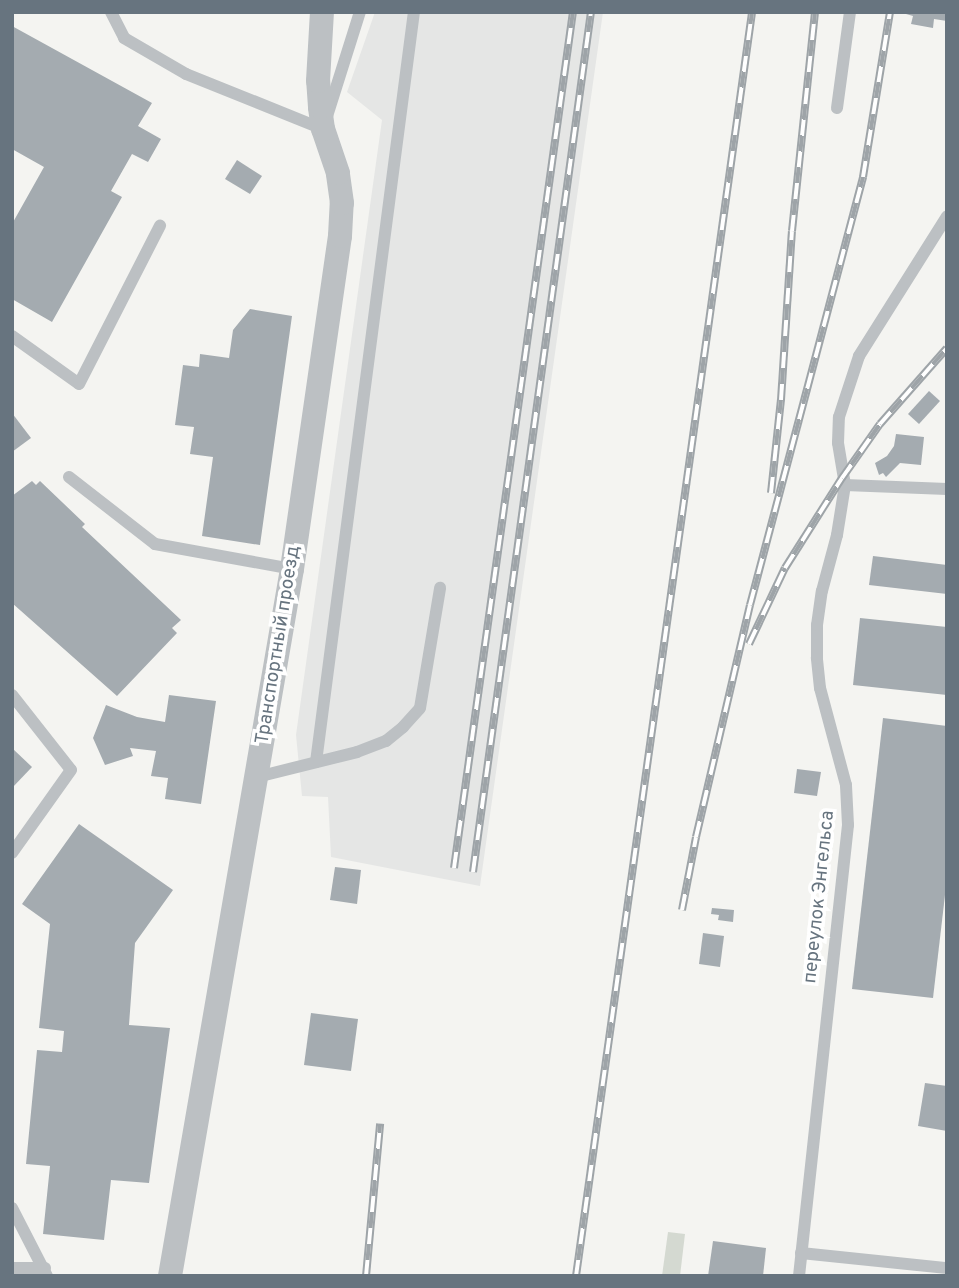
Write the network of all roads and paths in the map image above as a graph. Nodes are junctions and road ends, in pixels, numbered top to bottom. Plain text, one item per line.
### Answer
1 (111, 12) edge
2 (322, 12) edge
3 (360, 12) edge
4 (414, 12) edge
5 (850, 12) edge
6 (837, 108) dead end
7 (323, 129) junction
8 (947, 216) edge
9 (160, 226) dead end
10 (12, 335) edge
11 (69, 477) dead end
12 (845, 485) junction
13 (947, 488) edge
14 (292, 569) junction
15 (440, 588) dead end
16 (12, 695) edge
17 (316, 762) junction
18 (257, 777) junction
19 (12, 853) edge
20 (12, 1208) edge
21 (801, 1253) junction
22 (12, 1268) edge
23 (947, 1268) edge
24 (888, 1270) edge
25 (46, 1272) edge
26 (170, 1276) edge
27 (799, 1276) edge

1 - 7 lane
2 - 7 street, Транспортный проезд
3 - 7 lane
4 - 17 lane
5 - 6 lane
7 - 14 street, Транспортный проезд
8 - 12 lane, переулок Энгельса
9 - 10 lane
11 - 14 lane
12 - 13 lane
12 - 21 lane, переулок Энгельса
14 - 18 street, Транспортный проезд
15 - 17 lane
16 - 19 lane
17 - 18 lane
18 - 26 street, Транспортный проезд
20 - 25 lane
21 - 24 lane
21 - 27 lane, переулок Энгельса
22 - 25 lane
23 - 24 lane

